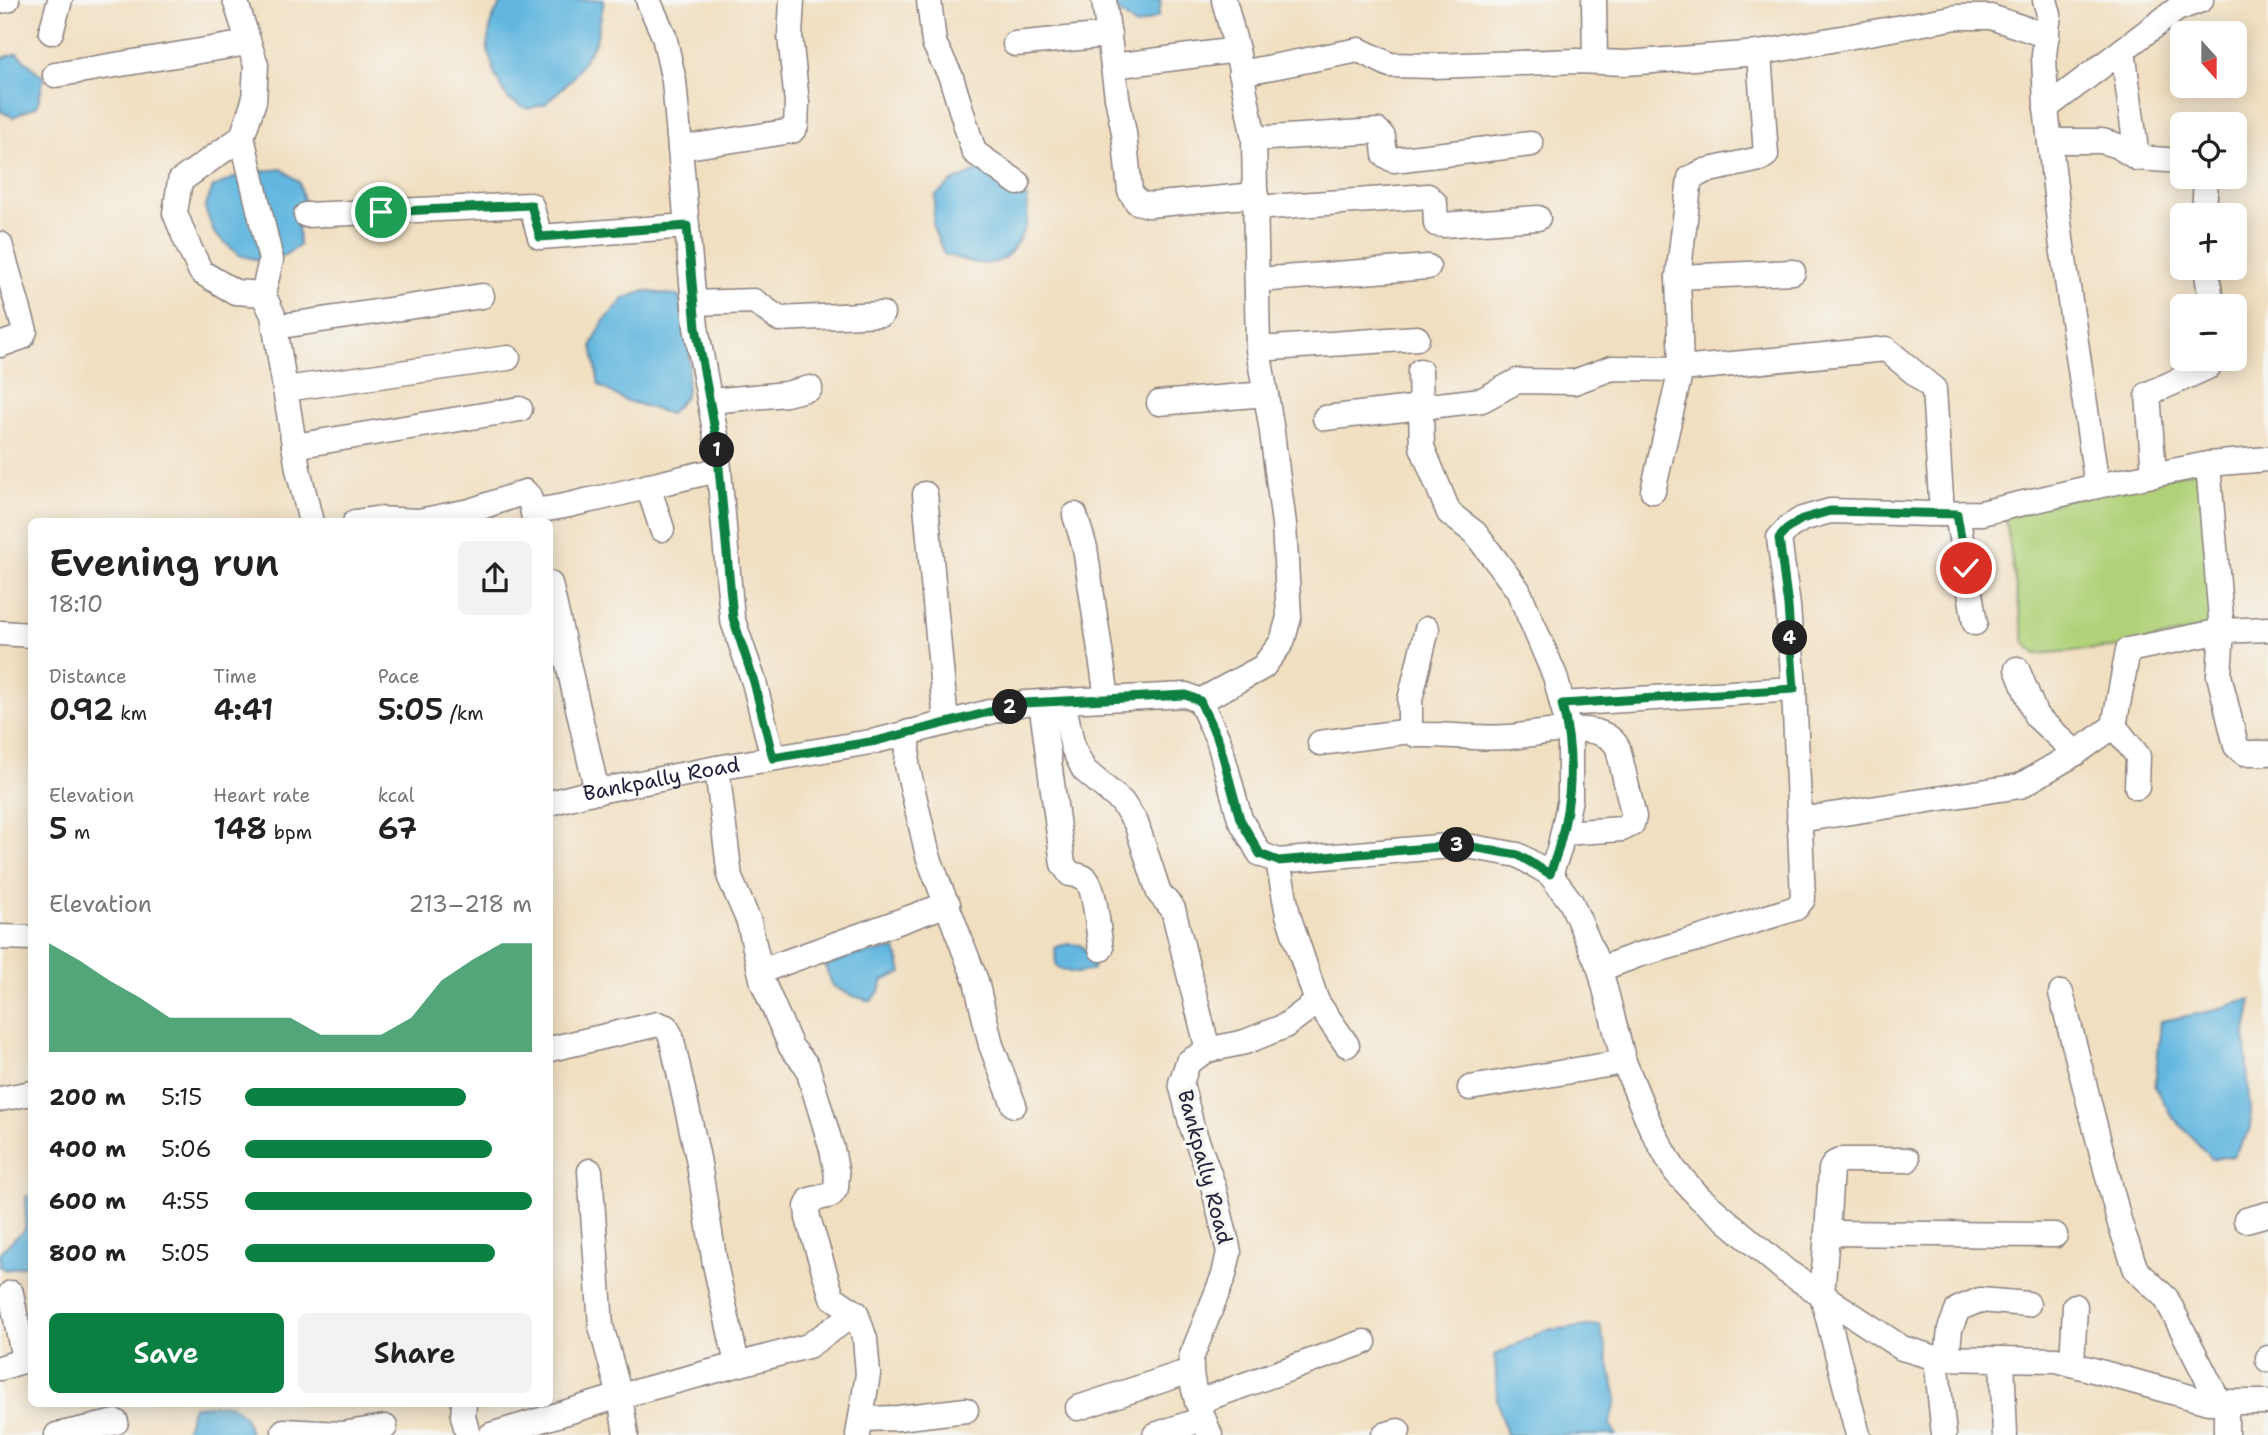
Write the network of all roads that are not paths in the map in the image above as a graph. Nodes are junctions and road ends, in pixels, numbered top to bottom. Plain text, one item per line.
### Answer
1 (7, 0) edge
2 (60, 0) edge
3 (235, 0) edge
4 (648, 0) edge
5 (792, 0) edge
6 (929, 0) edge
7 (1104, 0) edge
8 (1224, 0) edge
9 (1594, 0) edge
10 (2045, 0) edge
11 (2201, 0) edge
12 (0, 1) edge
13 (51, 32) dead end
14 (1109, 36) junction
15 (2047, 36) junction
16 (248, 43) junction
17 (1015, 44) dead end
18 (2123, 50) junction
19 (1759, 53) junction
20 (1595, 61) junction
21 (1239, 62) junction
22 (1113, 66) junction
23 (55, 75) dead end
24 (2046, 108) junction
25 (242, 137) junction
26 (1254, 139) junction
27 (2050, 141) junction
28 (1531, 144) dead end
29 (680, 148) junction
30 (2137, 158) junction
31 (2170, 160) edge
32 (1018, 183) dead end
33 (1256, 202) junction
34 (306, 215) dead end
35 (1538, 218) dead end
36 (687, 226) junction
37 (0, 244) edge
38 (1428, 267) dead end
39 (1793, 272) dead end
40 (1678, 277) junction
41 (1257, 280) junction
42 (263, 294) junction
43 (482, 296) dead end
44 (694, 303) junction
45 (881, 314) dead end
46 (275, 327) junction
47 (1417, 338) dead end
48 (0, 345) edge
49 (1258, 349) junction
50 (508, 358) dead end
51 (1681, 369) junction
52 (1420, 371) dead end
53 (2199, 371) edge
54 (810, 388) dead end
55 (285, 389) junction
56 (1266, 394) junction
57 (710, 401) junction
58 (1158, 403) dead end
59 (520, 409) dead end
60 (1421, 409) junction
61 (1325, 418) dead end
62 (294, 446) junction
63 (2268, 459) edge
64 (2208, 464) junction
65 (719, 470) junction
66 (2154, 475) junction
67 (648, 486) junction
68 (2097, 486) junction
69 (1653, 491) dead end
70 (925, 494) dead end
71 (1949, 514) junction
72 (1074, 515) dead end
73 (534, 516) edge
74 (310, 518) edge
75 (434, 518) edge
76 (662, 529) dead end
77 (553, 597) edge
78 (1975, 623) dead end
79 (1427, 629) dead end
80 (2268, 629) edge
81 (2222, 631) junction
82 (0, 633) edge
83 (28, 635) edge
84 (2017, 669) dead end
85 (1794, 689) junction
86 (1107, 698) junction
87 (1052, 701) junction
88 (1200, 701) junction
89 (1562, 704) junction
90 (946, 723) junction
91 (2114, 726) junction
92 (1568, 729) junction
93 (1410, 731) junction
94 (909, 732) junction
95 (1320, 743) dead end
96 (2076, 753) junction
97 (2268, 753) edge
98 (773, 758) junction
99 (717, 768) junction
100 (2137, 787) dead end
101 (597, 792) junction
102 (553, 802) edge
103 (1799, 820) junction
104 (1563, 833) junction
105 (1278, 861) junction
106 (1550, 874) junction
107 (948, 904) junction
108 (0, 937) edge
109 (28, 938) edge
110 (1101, 949) dead end
111 (1600, 969) junction
112 (761, 971) junction
113 (2061, 993) dead end
114 (1317, 1002) junction
115 (1347, 1045) dead end
116 (553, 1048) edge
117 (1208, 1050) junction
118 (1624, 1062) junction
119 (1470, 1088) dead end
120 (28, 1094) edge
121 (0, 1100) edge
122 (1014, 1105) dead end
123 (1906, 1160) dead end
124 (590, 1171) dead end
125 (1827, 1233) junction
126 (2055, 1235) dead end
127 (11, 1293) dead end
128 (1822, 1295) junction
129 (2028, 1304) dead end
130 (2075, 1306) dead end
131 (856, 1313) junction
132 (1364, 1342) dead end
133 (1942, 1358) junction
134 (28, 1359) edge
135 (2002, 1359) junction
136 (737, 1364) junction
137 (2072, 1364) junction
138 (0, 1368) edge
139 (1190, 1371) junction
140 (620, 1396) junction
141 (2222, 1402) junction
142 (2268, 1402) edge
143 (464, 1407) edge
144 (1078, 1408) dead end
145 (966, 1410) dead end
146 (1203, 1419) edge
147 (115, 1420) edge
148 (383, 1422) edge
149 (860, 1427) edge
150 (284, 1432) dead end
151 (57, 1435) edge
152 (468, 1435) edge
153 (491, 1435) edge
154 (626, 1435) edge
155 (1155, 1435) edge
156 (1858, 1435) edge
157 (1944, 1435) edge
158 (2005, 1435) edge
159 (2226, 1435) edge

1 - 12 street
2 - 13 street
3 - 16 street
4 - 29 street
5 - 29 street
6 - 32 street
7 - 14 street
8 - 21 street
9 - 20 street
10 - 15 street
11 - 18 street
14 - 17 street
14 - 22 street
15 - 19 street
15 - 24 street
16 - 23 street
16 - 25 street
18 - 24 street
18 - 30 street
19 - 20 street
19 - 40 street
20 - 21 street
21 - 22 street
21 - 26 street
22 - 33 street
24 - 27 street
25 - 42 street
25 - 42 street
26 - 28 street
26 - 33 street
27 - 30 street
27 - 68 street
29 - 36 street
30 - 31 street
33 - 35 street
33 - 41 street
34 - 36 street
36 - 44 street
37 - 48 street
38 - 41 street
39 - 40 street
40 - 51 street
41 - 49 street
42 - 46 street
43 - 46 street
44 - 45 street
44 - 57 street
46 - 55 street
47 - 49 street
49 - 56 street
50 - 55 street
51 - 60 street
51 - 69 street
51 - 71 street
52 - 60 street
53 - 66 street
54 - 57 street
55 - 62 street
56 - 58 street
56 - 88 street
57 - 65 street
59 - 62 street
60 - 61 street
60 - 89 street
62 - 74 street
63 - 64 street
64 - 66 street
64 - 81 street
65 - 67 street
65 - 98 street
66 - 68 street
67 - 73 street
67 - 76 street
68 - 71 street
70 - 90 street
71 - 78 street
71 - 85 street
72 - 86 street
73 - 75 street
77 - 101 street
79 - 93 street
80 - 81 street
81 - 91 street
81 - 97 street
82 - 83 street
84 - 96 street
85 - 89 street
85 - 103 street
86 - 87 street, Bankpally Road
86 - 88 street, Bankpally Road
87 - 90 street, Bankpally Road
87 - 110 street
87 - 117 street
88 - 105 street
89 - 92 street
90 - 94 street, Bankpally Road
91 - 96 street
91 - 100 street
92 - 93 street
92 - 104 street
92 - 104 street
93 - 95 street
94 - 98 street, Bankpally Road
94 - 107 street
96 - 103 street
98 - 99 street, Bankpally Road
99 - 101 street, Bankpally Road
99 - 112 street
101 - 102 street, Bankpally Road
103 - 111 street
104 - 106 street
105 - 106 street
105 - 114 street
106 - 111 street
107 - 112 street
107 - 122 street
108 - 109 street
111 - 118 street
112 - 131 street
113 - 141 street
114 - 115 street
114 - 117 street
116 - 136 street
117 - 139 street, Bankpally Road
118 - 119 street
118 - 128 street
120 - 121 street
123 - 125 street
124 - 140 street
125 - 126 street
125 - 128 street
127 - 134 street
128 - 133 street
128 - 156 street
129 - 133 street
130 - 137 street
131 - 136 street
131 - 149 street
132 - 146 street
133 - 135 street
133 - 157 street
134 - 138 street
135 - 137 street
135 - 158 street
136 - 140 street
137 - 141 street
139 - 144 street
139 - 146 street, Bankpally Road
140 - 153 street
140 - 154 street
141 - 142 street
141 - 159 street
143 - 152 street
145 - 149 street
146 - 155 street
147 - 151 street
148 - 150 street

